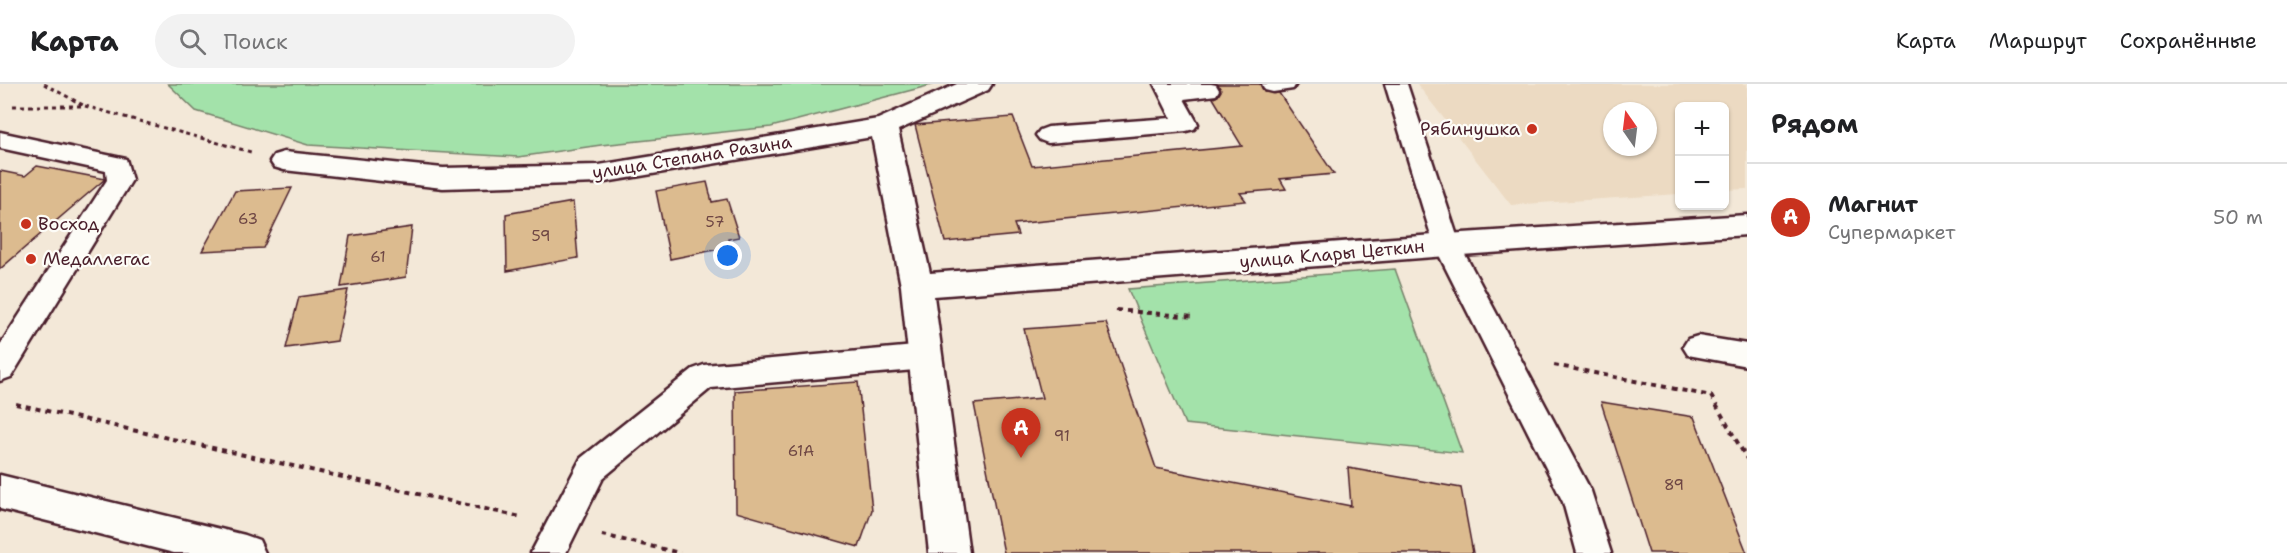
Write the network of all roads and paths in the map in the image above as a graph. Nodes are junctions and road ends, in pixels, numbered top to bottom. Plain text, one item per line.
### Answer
1 (44, 84) edge
2 (979, 84) edge
3 (1396, 84) edge
4 (1167, 88) edge
5 (1208, 90) dead end
6 (11, 106) dead end
7 (85, 106) junction
8 (884, 126) junction
9 (1048, 135) dead end
10 (0, 140) edge
11 (284, 161) joint
12 (1747, 225) edge
13 (1447, 245) junction
14 (917, 286) junction
15 (1698, 347) dead end
16 (1504, 355) junction
17 (1747, 355) edge
18 (926, 357) junction
19 (0, 369) edge
20 (12, 402) dead end
21 (1747, 459) edge
22 (0, 492) edge
23 (562, 526) junction
24 (245, 553) edge
25 (548, 553) edge
26 (680, 553) edge
27 (949, 553) edge
28 (1594, 553) edge

1 - 7 path
2 - 8 street, улица Степана Разина
3 - 13 lane
4 - 5 lane
4 - 9 lane
6 - 7 path
7 - 11 path
8 - 11 street, улица Степана Разина
8 - 14 street
10 - 19 lane
12 - 13 street, улица Клары Цеткин
13 - 14 street, улица Клары Цеткин
13 - 16 lane
14 - 18 street
15 - 17 lane
16 - 21 path
16 - 28 lane
18 - 23 lane
18 - 27 street
20 - 23 path
22 - 24 street
23 - 25 lane
23 - 26 path

